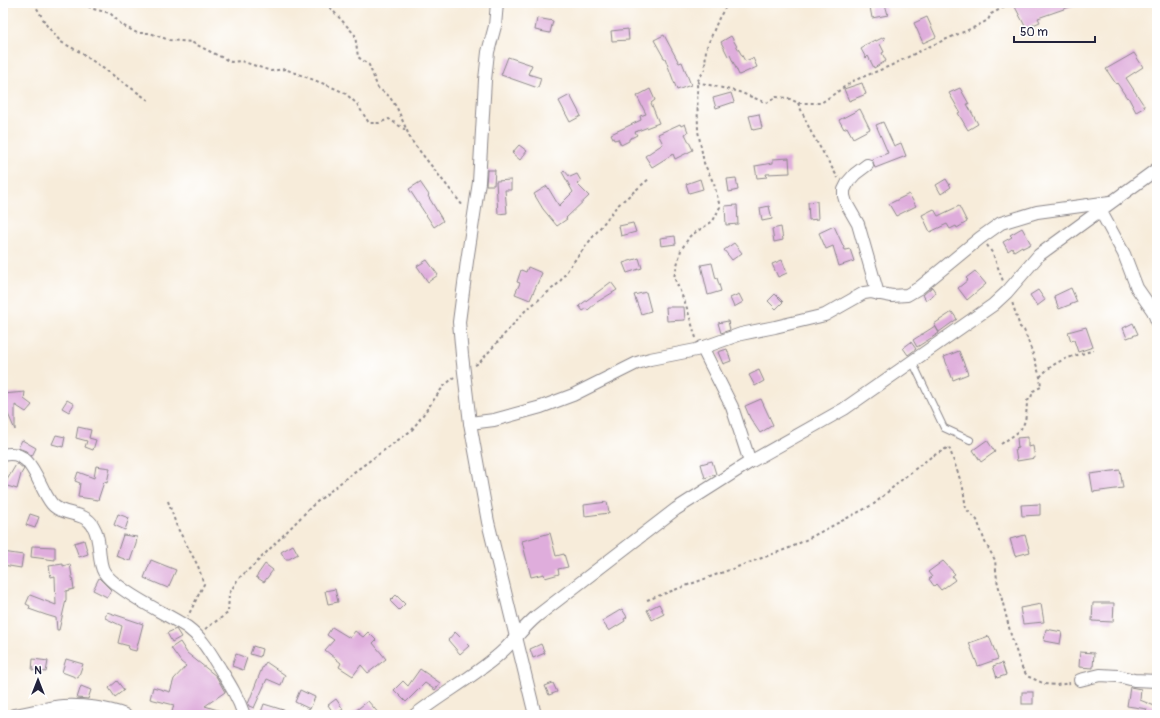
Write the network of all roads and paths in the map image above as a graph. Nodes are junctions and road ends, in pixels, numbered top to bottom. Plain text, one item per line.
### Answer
1 (34, 3) edge
2 (83, 3) edge
3 (326, 3) edge
4 (497, 3) edge
5 (728, 3) edge
6 (1012, 3) edge
7 (697, 82) junction
8 (151, 102) dead end
9 (798, 103) junction
10 (407, 131) junction
11 (867, 165) dead end
12 (1157, 169) edge
13 (650, 178) dead end
14 (844, 190) junction
15 (1111, 202) junction
16 (1100, 210) junction
17 (474, 214) junction
18 (982, 238) junction
19 (1007, 292) junction
20 (878, 294) junction
21 (1157, 321) edge
22 (699, 348) junction
23 (1094, 350) dead end
24 (912, 361) junction
25 (464, 369) junction
26 (1040, 376) junction
27 (470, 423) junction
28 (970, 440) dead end
29 (1001, 444) dead end
30 (3, 455) edge
31 (750, 462) junction
32 (168, 501) dead end
33 (647, 600) dead end
34 (186, 627) junction
35 (197, 635) junction
36 (516, 636) junction
37 (1080, 680) joint
38 (1157, 681) edge
39 (3, 715) edge
40 (8, 715) edge
41 (14, 715) edge
42 (125, 715) edge
43 (244, 715) edge
44 (415, 715) edge
45 (535, 715) edge

1 - 8 path
2 - 10 path
3 - 10 path
4 - 17 street
5 - 7 path
6 - 9 path
7 - 9 path
7 - 22 path
9 - 14 path
10 - 17 path
11 - 14 street
12 - 15 street
13 - 25 path
14 - 20 street
15 - 16 street
15 - 18 street
16 - 19 street
16 - 21 street
17 - 25 street
18 - 19 path
18 - 20 street
19 - 24 street
19 - 26 path
20 - 22 street
22 - 27 street
22 - 31 street
23 - 26 path
24 - 28 lane
24 - 31 street
25 - 27 street
25 - 35 path
26 - 29 path
27 - 36 street
30 - 34 street
31 - 36 street
32 - 34 path
33 - 37 path
34 - 35 street
35 - 43 street
36 - 44 street
36 - 45 street
37 - 38 street
39 - 40 street
41 - 42 street

